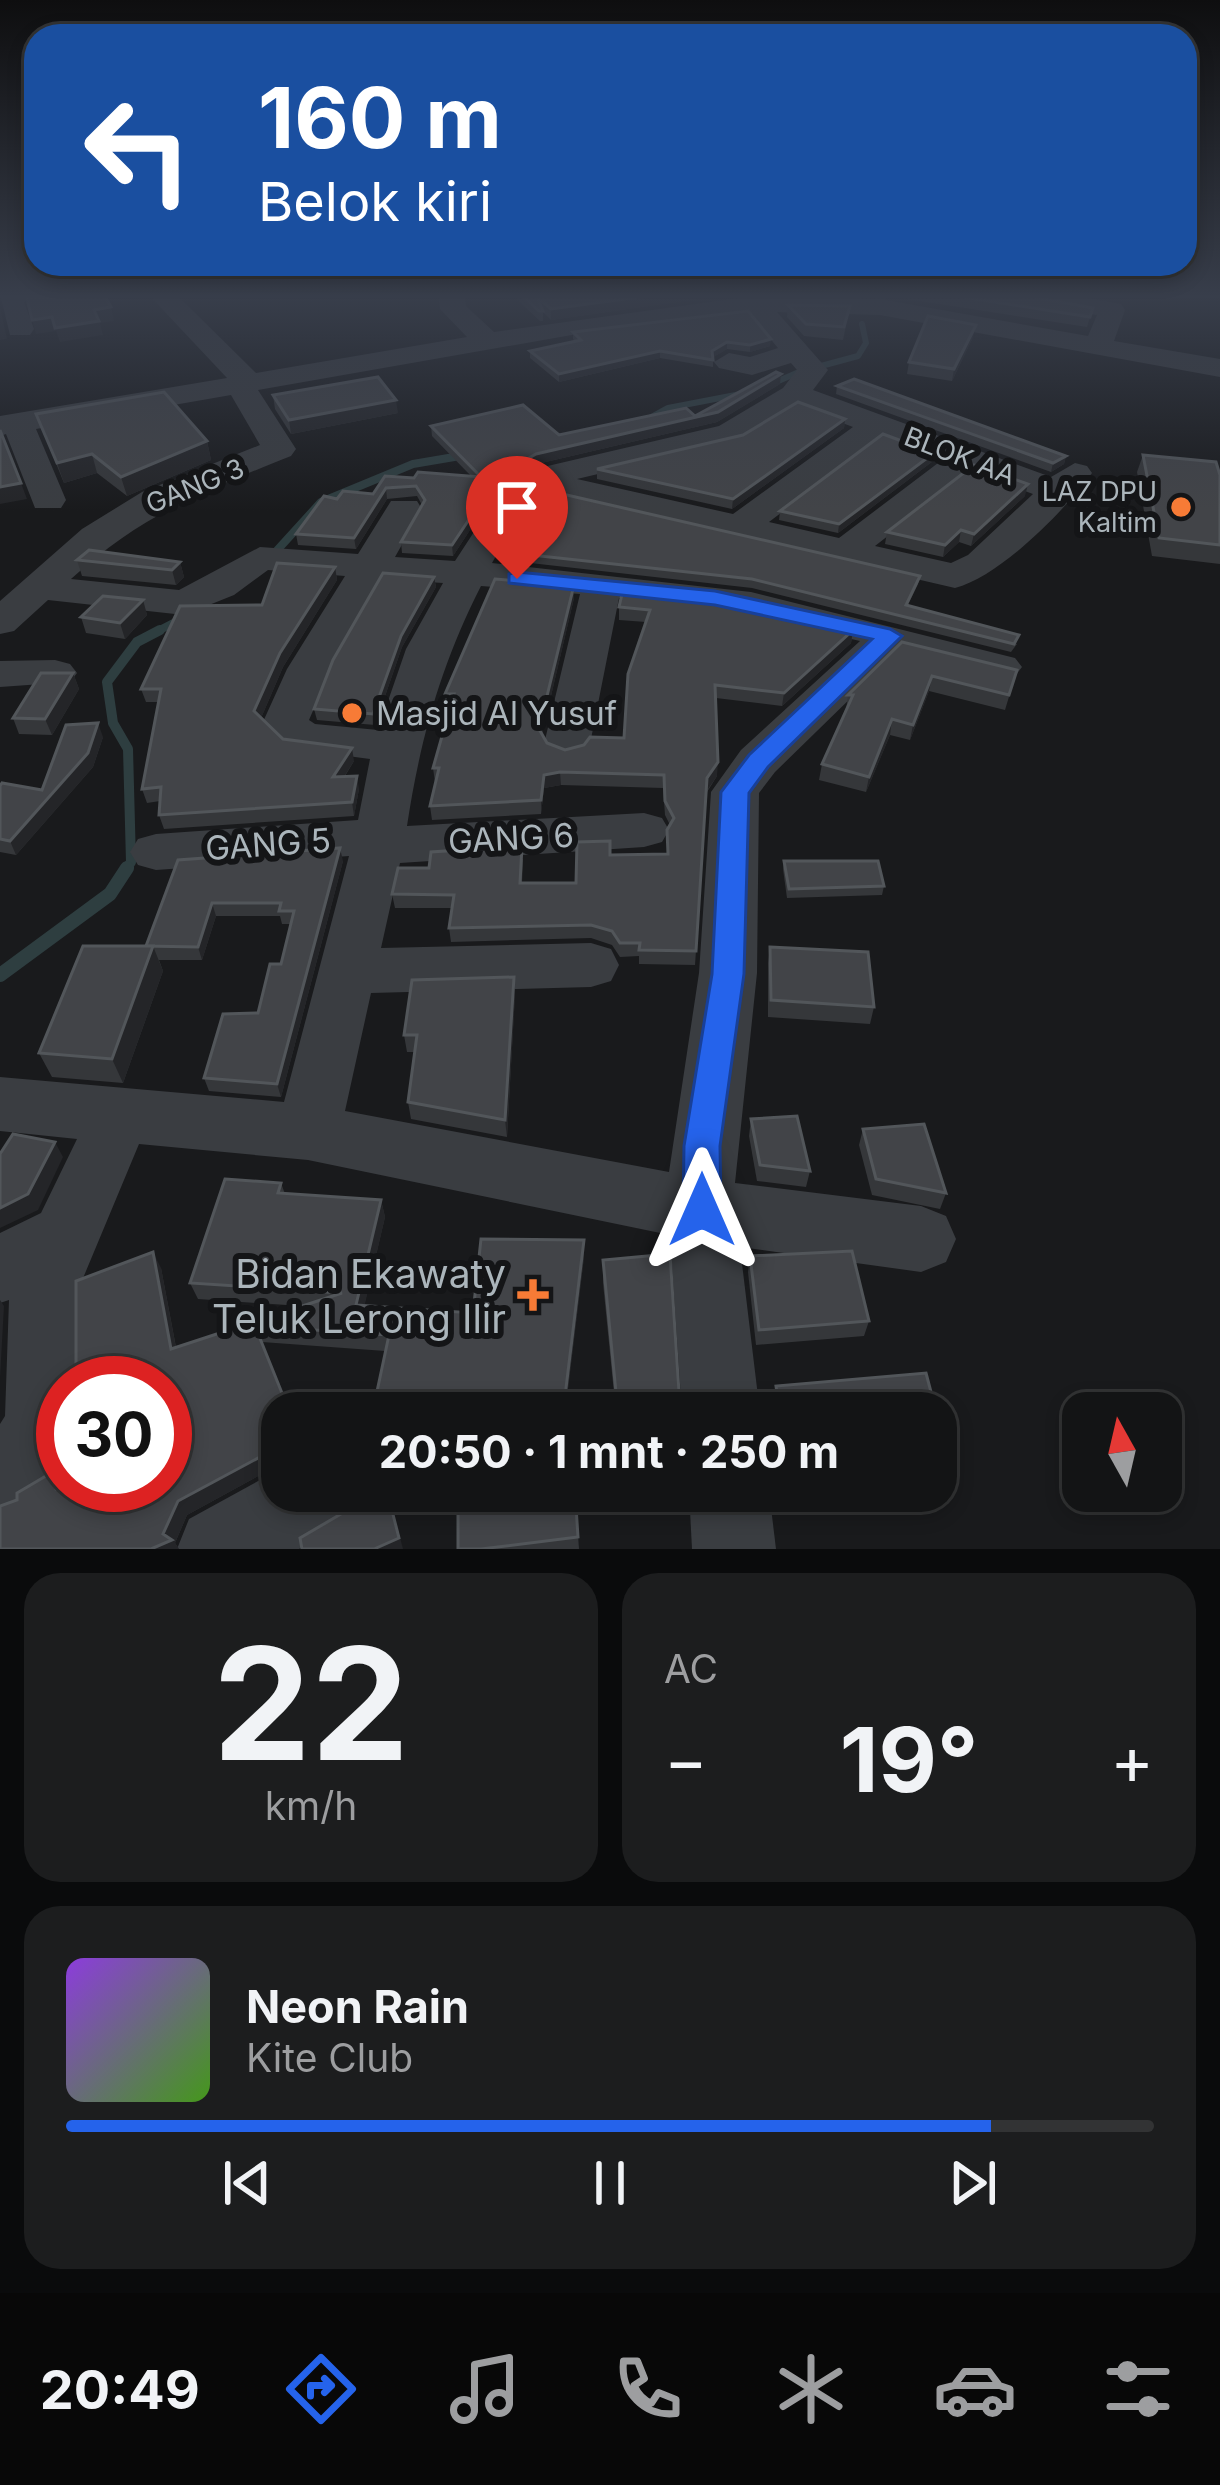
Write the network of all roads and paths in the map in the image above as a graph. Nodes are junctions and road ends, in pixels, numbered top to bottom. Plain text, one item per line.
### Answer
1 (228, 366) edge
2 (340, 366) edge
3 (809, 366) edge
4 (1157, 366) edge
5 (1220, 379) edge
6 (244, 383) junction
7 (794, 394) junction
8 (9, 424) edge
9 (878, 424) junction
10 (965, 459) junction
11 (539, 481) junction
12 (48, 500) dead end
13 (404, 509) dead end
14 (738, 528) junction
15 (844, 552) junction
16 (369, 567) junction
17 (465, 574) junction
18 (34, 587) junction
19 (601, 587) junction
20 (0, 622) edge
21 (890, 636) junction
22 (1000, 668) edge
23 (55, 673) edge
24 (0, 674) edge
25 (567, 744) edge
26 (396, 746) junction
27 (644, 830) dead end
28 (379, 841) junction
29 (156, 852) dead end
30 (591, 965) dead end
31 (347, 971) junction
32 (0, 1103) edge
33 (120, 1115) junction
34 (308, 1132) junction
35 (702, 1210) junction
36 (62, 1238) junction
37 (921, 1239) dead end
38 (0, 1269) edge
39 (720, 1392) edge
40 (0, 1477) edge
41 (731, 1512) edge
42 (300, 1516) edge
43 (219, 1549) edge
44 (734, 1549) edge

1 - 6 street
2 - 6 street
3 - 7 street
4 - 5 street
6 - 8 street
6 - 18 street, GANG 3
7 - 9 street, BLOK AA
7 - 11 street
8 - 12 street
9 - 10 street, BLOK AA
9 - 14 street
10 - 15 street
10 - 15 street, BLOK AA
11 - 14 street
11 - 17 street
13 - 16 street
14 - 15 street
16 - 17 street
16 - 18 street
16 - 26 street
17 - 19 street
17 - 26 street
18 - 20 street, GANG 3
19 - 21 street
19 - 25 street
21 - 22 street
21 - 35 street
23 - 24 street
26 - 28 street
27 - 28 street, GANG 6
28 - 29 street, GANG 5
28 - 31 street
30 - 31 street
31 - 34 street
32 - 33 street
33 - 34 street
33 - 36 street
34 - 35 street
35 - 37 street
35 - 39 street
36 - 38 street
36 - 40 street
41 - 44 street
42 - 43 street

